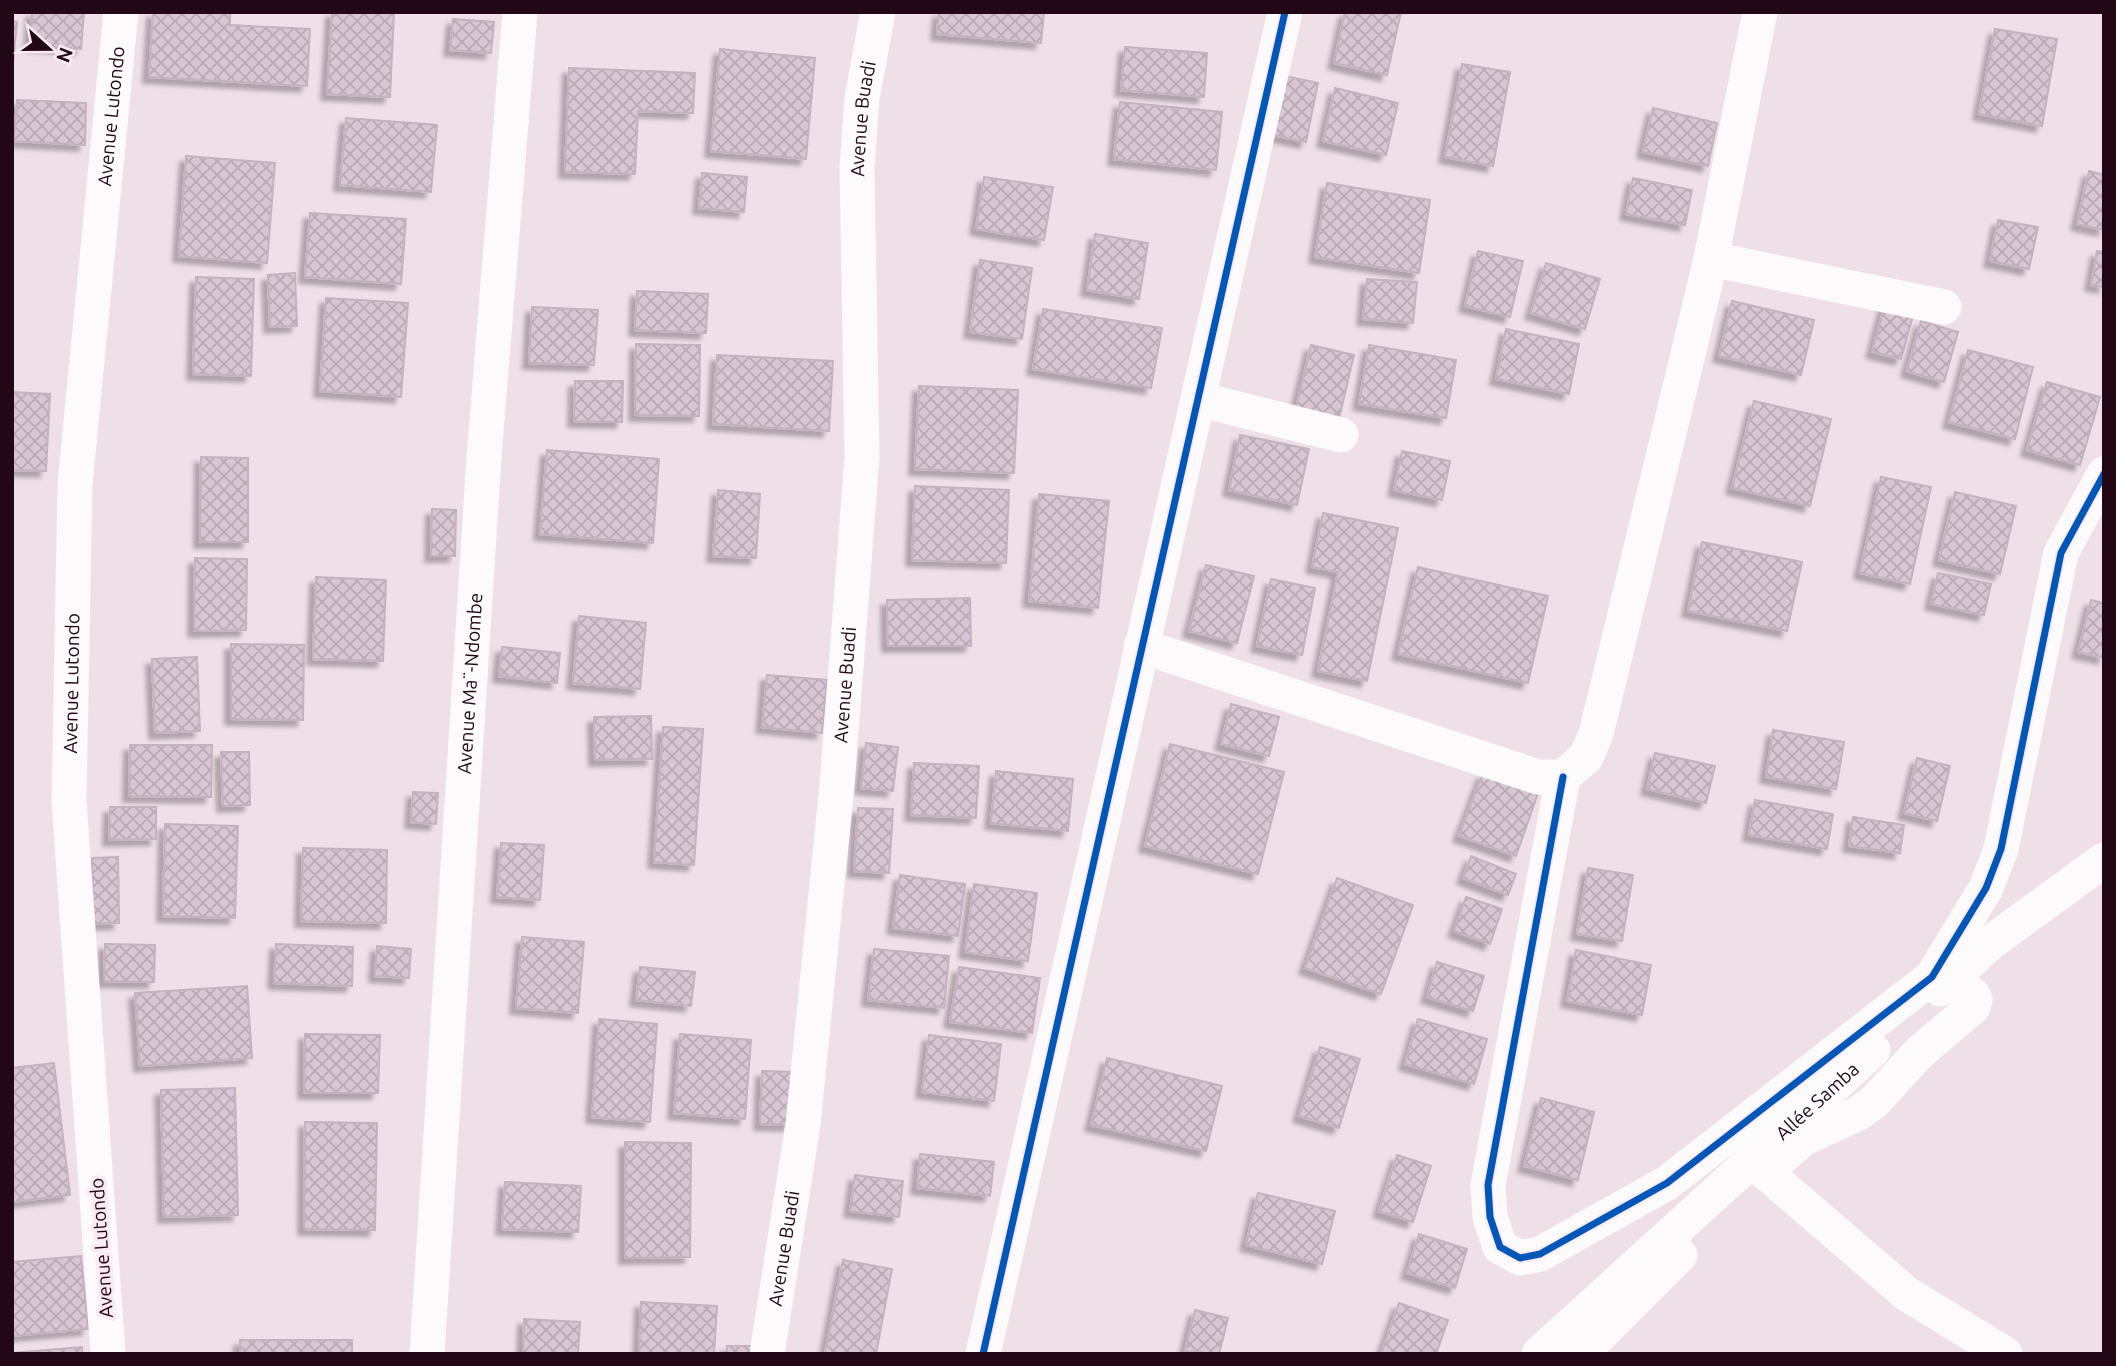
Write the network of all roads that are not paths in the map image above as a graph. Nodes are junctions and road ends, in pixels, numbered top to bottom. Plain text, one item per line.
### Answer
1 (121, 12) edge
2 (520, 12) edge
3 (878, 12) edge
4 (1285, 12) edge
5 (1760, 12) edge
6 (1711, 259) junction
7 (1944, 307) dead end
8 (1198, 399) junction
9 (1341, 435) dead end
10 (2104, 474) edge
11 (1141, 646) junction
12 (1563, 778) junction
13 (2104, 860) edge
14 (1932, 977) junction
15 (1765, 1172) junction
16 (108, 1354) edge
17 (427, 1354) edge
18 (767, 1354) edge
19 (983, 1354) edge
20 (1539, 1354) edge
21 (1581, 1354) edge
22 (2005, 1354) edge

1 - 16 street, Avenue Lutondo
2 - 17 street, Avenue Ma¨-Ndombe
3 - 18 street, Avenue Buadi
4 - 8 street
5 - 6 street
6 - 7 street
6 - 12 street
8 - 9 street
8 - 11 street
10 - 14 street
11 - 12 street
11 - 19 street
12 - 14 street
13 - 20 street, Allée Samba
14 - 15 street
15 - 21 street
15 - 22 street

